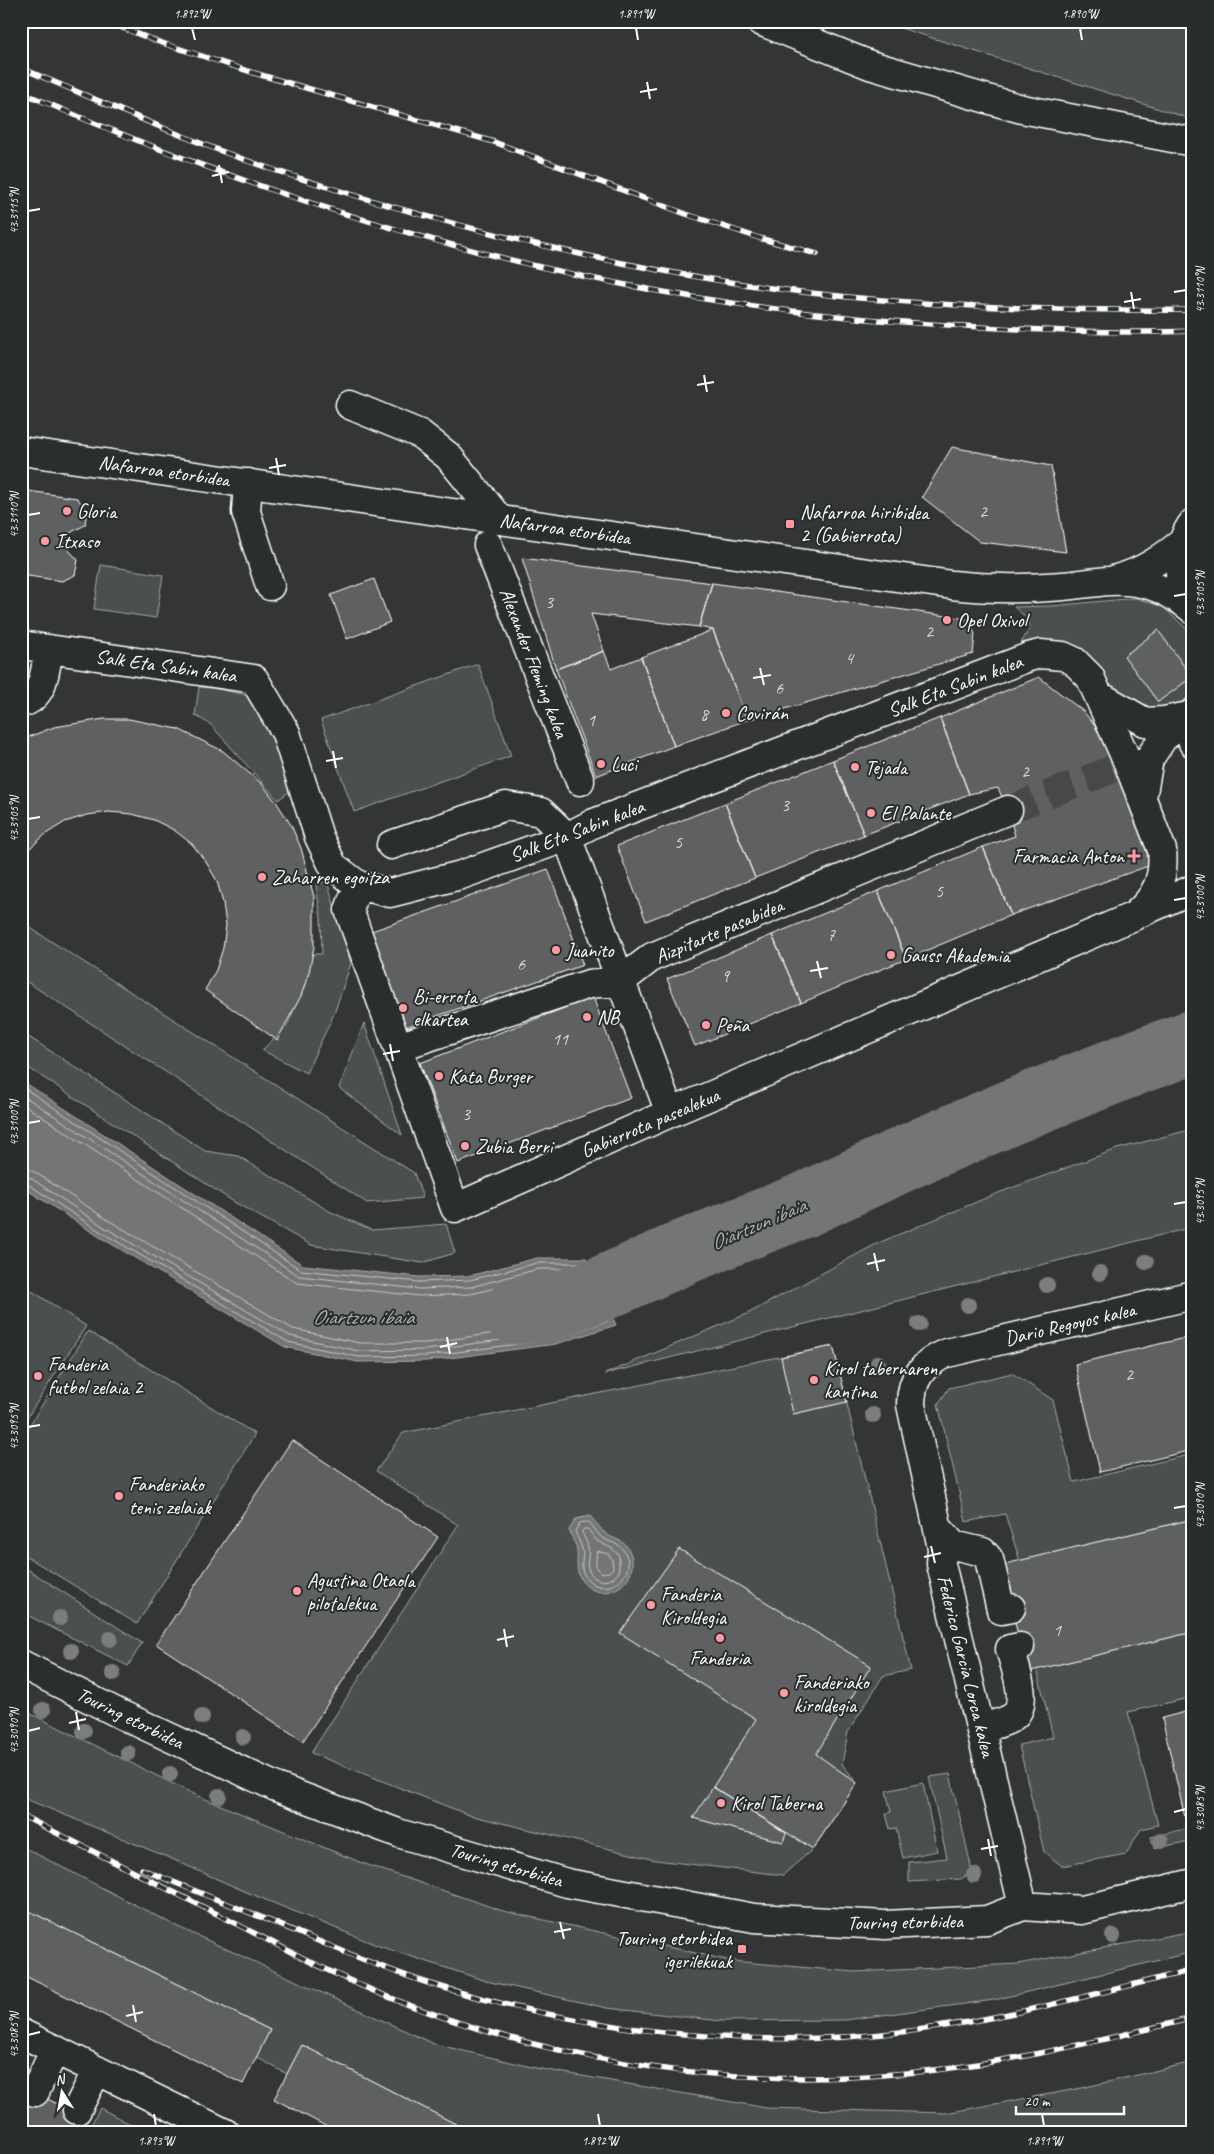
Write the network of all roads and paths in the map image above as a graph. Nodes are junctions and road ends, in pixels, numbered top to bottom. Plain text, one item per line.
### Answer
1 (760, 21) edge
2 (1193, 142) edge
3 (350, 405) dead end
4 (21, 451) edge
5 (248, 483) junction
6 (500, 520) junction
7 (1189, 532) edge
8 (488, 545) dead end
9 (1110, 581) junction
10 (270, 586) dead end
11 (1192, 609) edge
12 (21, 646) edge
13 (49, 649) junction
14 (1100, 696) junction
15 (21, 702) edge
16 (1191, 714) edge
17 (1193, 743) edge
18 (580, 780) dead end
19 (1142, 798) junction
20 (1008, 810) tunnel mouth
21 (567, 836) junction
22 (392, 845) dead end
23 (358, 885) junction
24 (1193, 889) edge
25 (1134, 916) junction
26 (621, 981) junction
27 (398, 1047) junction
28 (670, 1113) junction
29 (1193, 1295) edge
30 (947, 1353) joint
31 (938, 1528) junction
32 (964, 1548) junction
33 (949, 1597) junction
34 (1011, 1608) dead end
35 (1020, 1647) dead end
36 (21, 1664) edge
37 (981, 1727) junction
38 (1193, 1883) edge
39 (1023, 1906) junction
40 (22, 2034) edge
41 (55, 2049) junction
42 (97, 2070) junction
43 (35, 2092) dead end
44 (77, 2110) dead end
45 (225, 2133) edge

1 - 2 street
3 - 6 street
4 - 5 street, Nafarroa etorbidea
5 - 6 street, Nafarroa etorbidea
5 - 10 street
6 - 9 street, Nafarroa etorbidea
7 - 9 street, Nafarroa etorbidea
7 - 11 street, Nafarroa etorbidea
8 - 18 street, Alexander Fleming kalea
9 - 11 street, Nafarroa etorbidea
12 - 13 street, Salk Eta Sabin kalea
13 - 15 street
13 - 23 street, Salk Eta Sabin kalea
14 - 16 street, Salk Eta Sabin kalea
14 - 19 street, Gabierrota pasealekua
14 - 21 street, Salk Eta Sabin kalea
16 - 17 street
16 - 19 street
19 - 25 street, Gabierrota pasealekua
20 - 26 street, Aizpitarte pasabidea
21 - 22 street
21 - 23 street, Salk Eta Sabin kalea
21 - 26 street
23 - 27 street, Gabierrota pasealekua
24 - 25 street, Gabierrota pasealekua
25 - 28 street, Gabierrota pasealekua
26 - 27 street
26 - 28 street
27 - 28 street, Gabierrota pasealekua
29 - 30 street, Dario Regoyos kalea
30 - 31 street, Federico Garcia Lorca kalea
31 - 32 street
31 - 33 street, Federico Garcia Lorca kalea
32 - 33 street
32 - 34 street
33 - 37 street, Federico Garcia Lorca kalea
35 - 37 street
36 - 39 street, Touring etorbidea
37 - 39 street, Federico Garcia Lorca kalea
38 - 39 street
40 - 41 street
41 - 42 street
41 - 43 street
42 - 44 street
42 - 45 street

